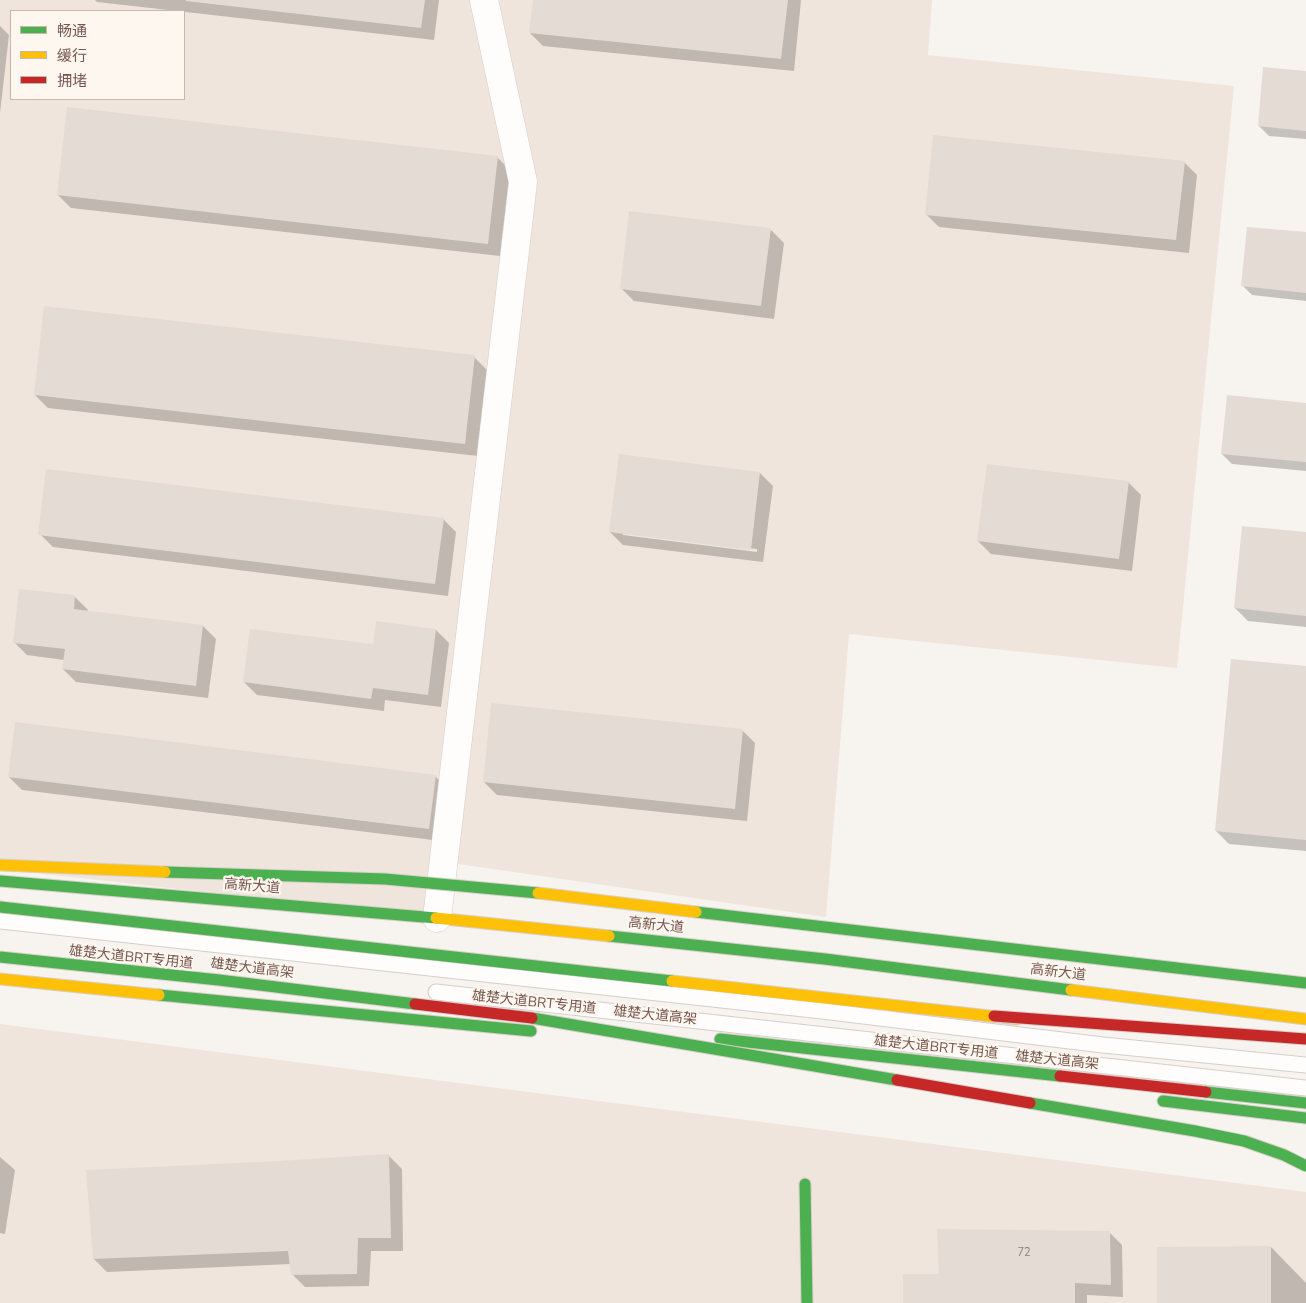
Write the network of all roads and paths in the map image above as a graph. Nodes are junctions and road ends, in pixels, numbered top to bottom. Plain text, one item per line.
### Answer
1 (484, 0) edge
2 (0, 865) edge
3 (0, 881) edge
4 (0, 908) edge
5 (438, 918) junction
6 (0, 921) edge
7 (0, 944) edge
8 (0, 958) edge
9 (0, 979) edge
10 (1306, 983) edge
11 (518, 1016) junction
12 (994, 1016) junction
13 (1306, 1019) edge
14 (1306, 1039) edge
15 (1257, 1047) dead end
16 (1306, 1065) edge
17 (940, 1076) dead end
18 (1306, 1088) edge
19 (1155, 1100) dead end
20 (1306, 1102) edge
21 (1306, 1118) edge
22 (1306, 1166) edge
23 (805, 1184) dead end
24 (808, 1303) edge

1 - 5 street
2 - 10 main road, bridge
3 - 5 main road, 高新大道
4 - 12 main road
5 - 13 main road, 高新大道
6 - 16 lane, 雄楚大道BRT专用道
7 - 18 lane, 雄楚大道BRT专用道
8 - 11 main road, 雄楚大道高架, bridge
9 - 17 main road
11 - 20 main road, 雄楚大道高架, bridge
11 - 22 main road, bridge
12 - 14 main road, bridge
12 - 15 main road, bridge
19 - 21 main road
23 - 24 main road

